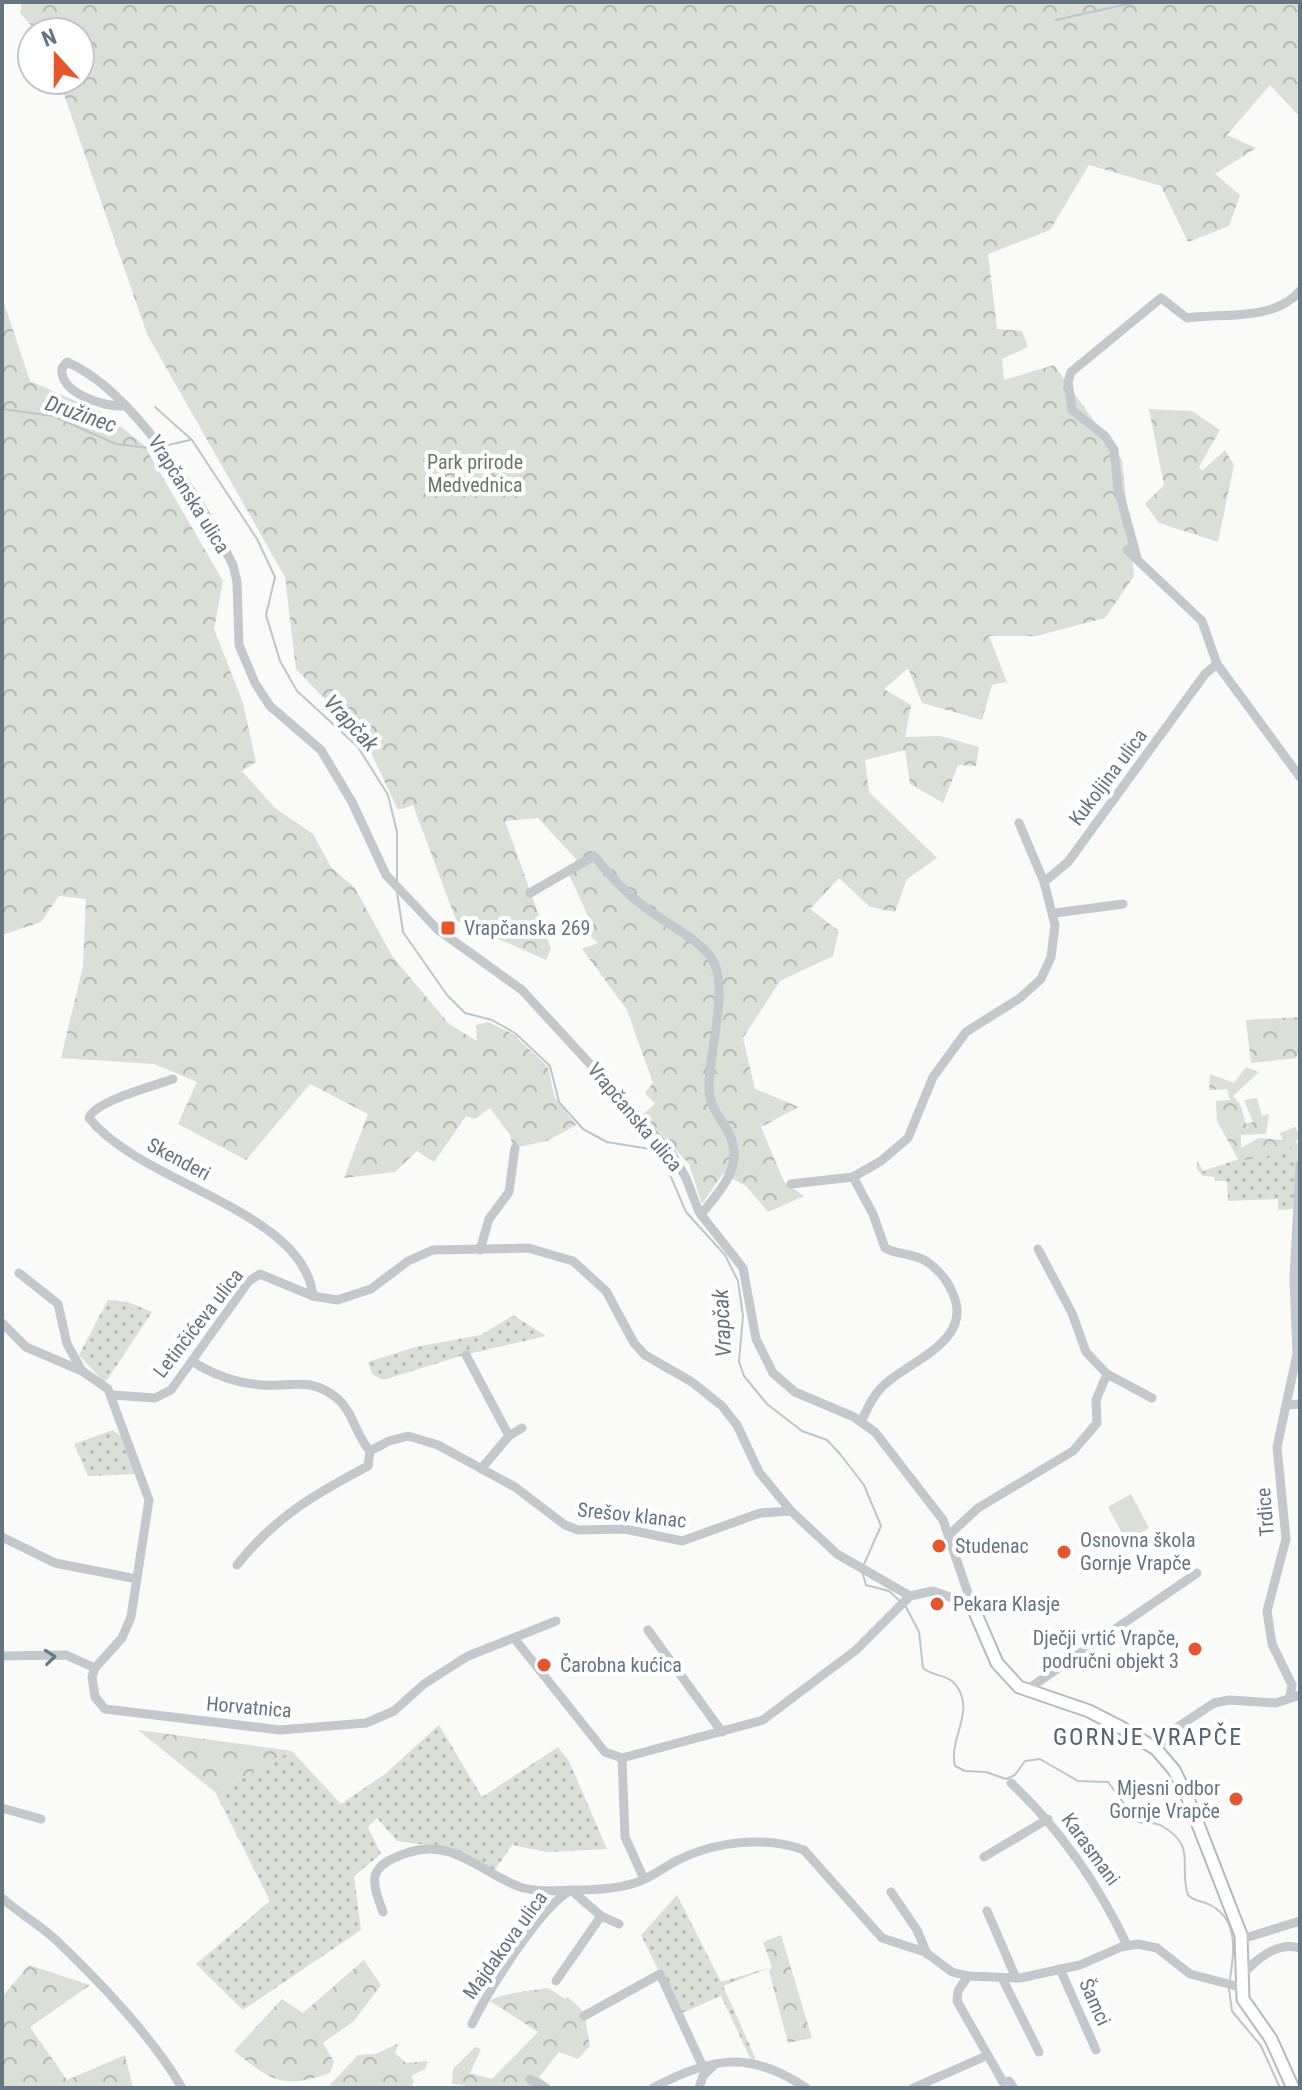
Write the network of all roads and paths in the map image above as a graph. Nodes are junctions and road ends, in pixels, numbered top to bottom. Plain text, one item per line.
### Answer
1 (1300, 291) edge
2 (123, 406) junction
3 (1127, 550) dead end
4 (1137, 558) junction
5 (1217, 664) junction
6 (1300, 777) edge
7 (1019, 823) dead end
8 (1044, 882) junction
9 (530, 893) dead end
10 (1123, 904) dead end
11 (1055, 913) junction
12 (173, 1079) dead end
13 (515, 1148) dead end
14 (1300, 1165) edge
15 (853, 1177) junction
16 (791, 1184) dead end
17 (701, 1215) junction
18 (1038, 1249) dead end
19 (480, 1250) junction
20 (19, 1273) dead end
21 (313, 1296) junction
22 (2, 1323) edge
23 (466, 1355) dead end
24 (192, 1361) junction
25 (82, 1371) junction
26 (1107, 1374) junction
27 (112, 1395) junction
28 (1152, 1398) dead end
29 (1300, 1404) edge
30 (1286, 1405) junction
31 (861, 1422) junction
32 (522, 1428) dead end
33 (509, 1436) junction
34 (370, 1451) junction
35 (481, 1469) junction
36 (791, 1511) junction
37 (950, 1534) junction
38 (2, 1537) edge
39 (237, 1565) dead end
40 (1197, 1573) dead end
41 (137, 1579) junction
42 (904, 1600) junction
43 (972, 1605) junction
44 (556, 1621) dead end
45 (648, 1630) dead end
46 (514, 1638) junction
47 (2, 1656) edge
48 (95, 1668) junction
49 (1025, 1691) junction
50 (1295, 1696) edge
51 (722, 1732) junction
52 (1156, 1749) junction
53 (622, 1758) junction
54 (1011, 1783) dead end
55 (2, 1808) edge
56 (41, 1819) dead end
57 (1048, 1819) junction
58 (984, 1857) dead end
59 (644, 1879) junction
60 (571, 1890) junction
61 (891, 1892) dead end
62 (2, 1898) edge
63 (987, 1911) dead end
64 (383, 1912) dead end
65 (601, 1916) junction
66 (1300, 1921) edge
67 (619, 1924) dead end
68 (1242, 1939) junction
69 (1127, 1945) junction
70 (1300, 1948) edge
71 (927, 1954) junction
72 (1060, 1969) junction
73 (968, 1976) junction
74 (1002, 1978) junction
75 (1016, 1978) junction
76 (556, 1981) dead end
77 (1236, 1983) junction
78 (584, 2016) dead end
79 (472, 2024) dead end
80 (1096, 2050) dead end
81 (1039, 2052) dead end
82 (986, 2056) junction
83 (702, 2065) junction
84 (714, 2065) junction
85 (530, 2079) dead end
86 (1009, 2084) edge
87 (182, 2088) edge
88 (546, 2088) edge
89 (653, 2088) edge
90 (699, 2088) edge
91 (806, 2088) edge
92 (913, 2088) edge
93 (1293, 2088) edge

1 - 4 street
2 - 2 street, Vrapčanska ulica
2 - 17 street, Vrapčanska ulica
3 - 4 street
4 - 5 street
5 - 6 street
5 - 8 street, Kukoljina ulica
7 - 8 street
8 - 11 street
9 - 17 street
10 - 11 street
11 - 15 street
12 - 21 street, Skenderi
13 - 19 street
14 - 30 street, Trdice
15 - 16 street
15 - 31 street
17 - 31 street, Vrapčanska ulica
18 - 26 street
19 - 21 street, Letinčićeva ulica
19 - 36 street, Letinčićeva ulica
20 - 25 street
21 - 24 street, Letinčićeva ulica
22 - 25 street
23 - 33 street
24 - 27 street, Letinčićeva ulica
24 - 34 street
25 - 27 street
26 - 28 street
26 - 37 street
27 - 41 street
29 - 30 street
30 - 50 street, Trdice
31 - 37 street, Vrapčanska ulica
32 - 33 street
33 - 35 street
34 - 35 street, Srešov klanac
34 - 39 street
35 - 36 street, Srešov klanac
36 - 42 street, Letinčićeva ulica
37 - 43 street, Vrapčanska ulica
38 - 41 street
40 - 49 street
41 - 48 street
42 - 43 street
42 - 51 street
43 - 49 main road, Vrapčanska ulica
44 - 46 street, Horvatnica
45 - 51 street
46 - 48 street, Horvatnica
46 - 53 street
47 -> 48 street
49 - 52 main road, Vrapčanska ulica
50 - 52 street, Trdice
51 - 53 street
52 - 68 main road, Vrapčanska ulica
53 - 59 street
54 - 57 street, Karasmani
55 - 56 street
57 - 58 street
57 - 69 street, Karasmani
59 - 60 street, Majdakova ulica
59 - 71 street, Majdakova ulica
60 - 64 street, Majdakova ulica
60 - 65 street, Majdakova ulica
60 - 79 street, Majdakova ulica
61 - 71 street
62 - 87 street
63 - 75 street
65 - 67 street, Majdakova ulica
65 - 76 street
66 - 68 street
68 - 77 main road, Vrapčanska ulica
69 - 72 street, Majdakova ulica
69 - 77 street
70 - 77 street
71 - 73 street, Majdakova ulica
72 - 75 street, Majdakova ulica
72 - 80 street, Šamci
73 - 74 street, Majdakova ulica
73 - 82 street
74 - 75 street, Majdakova ulica
74 - 81 street
77 - 93 main road
78 - 83 street
82 - 86 street
82 - 92 street
83 - 84 street
83 - 89 street
84 - 90 street
84 - 91 street
85 - 88 street

